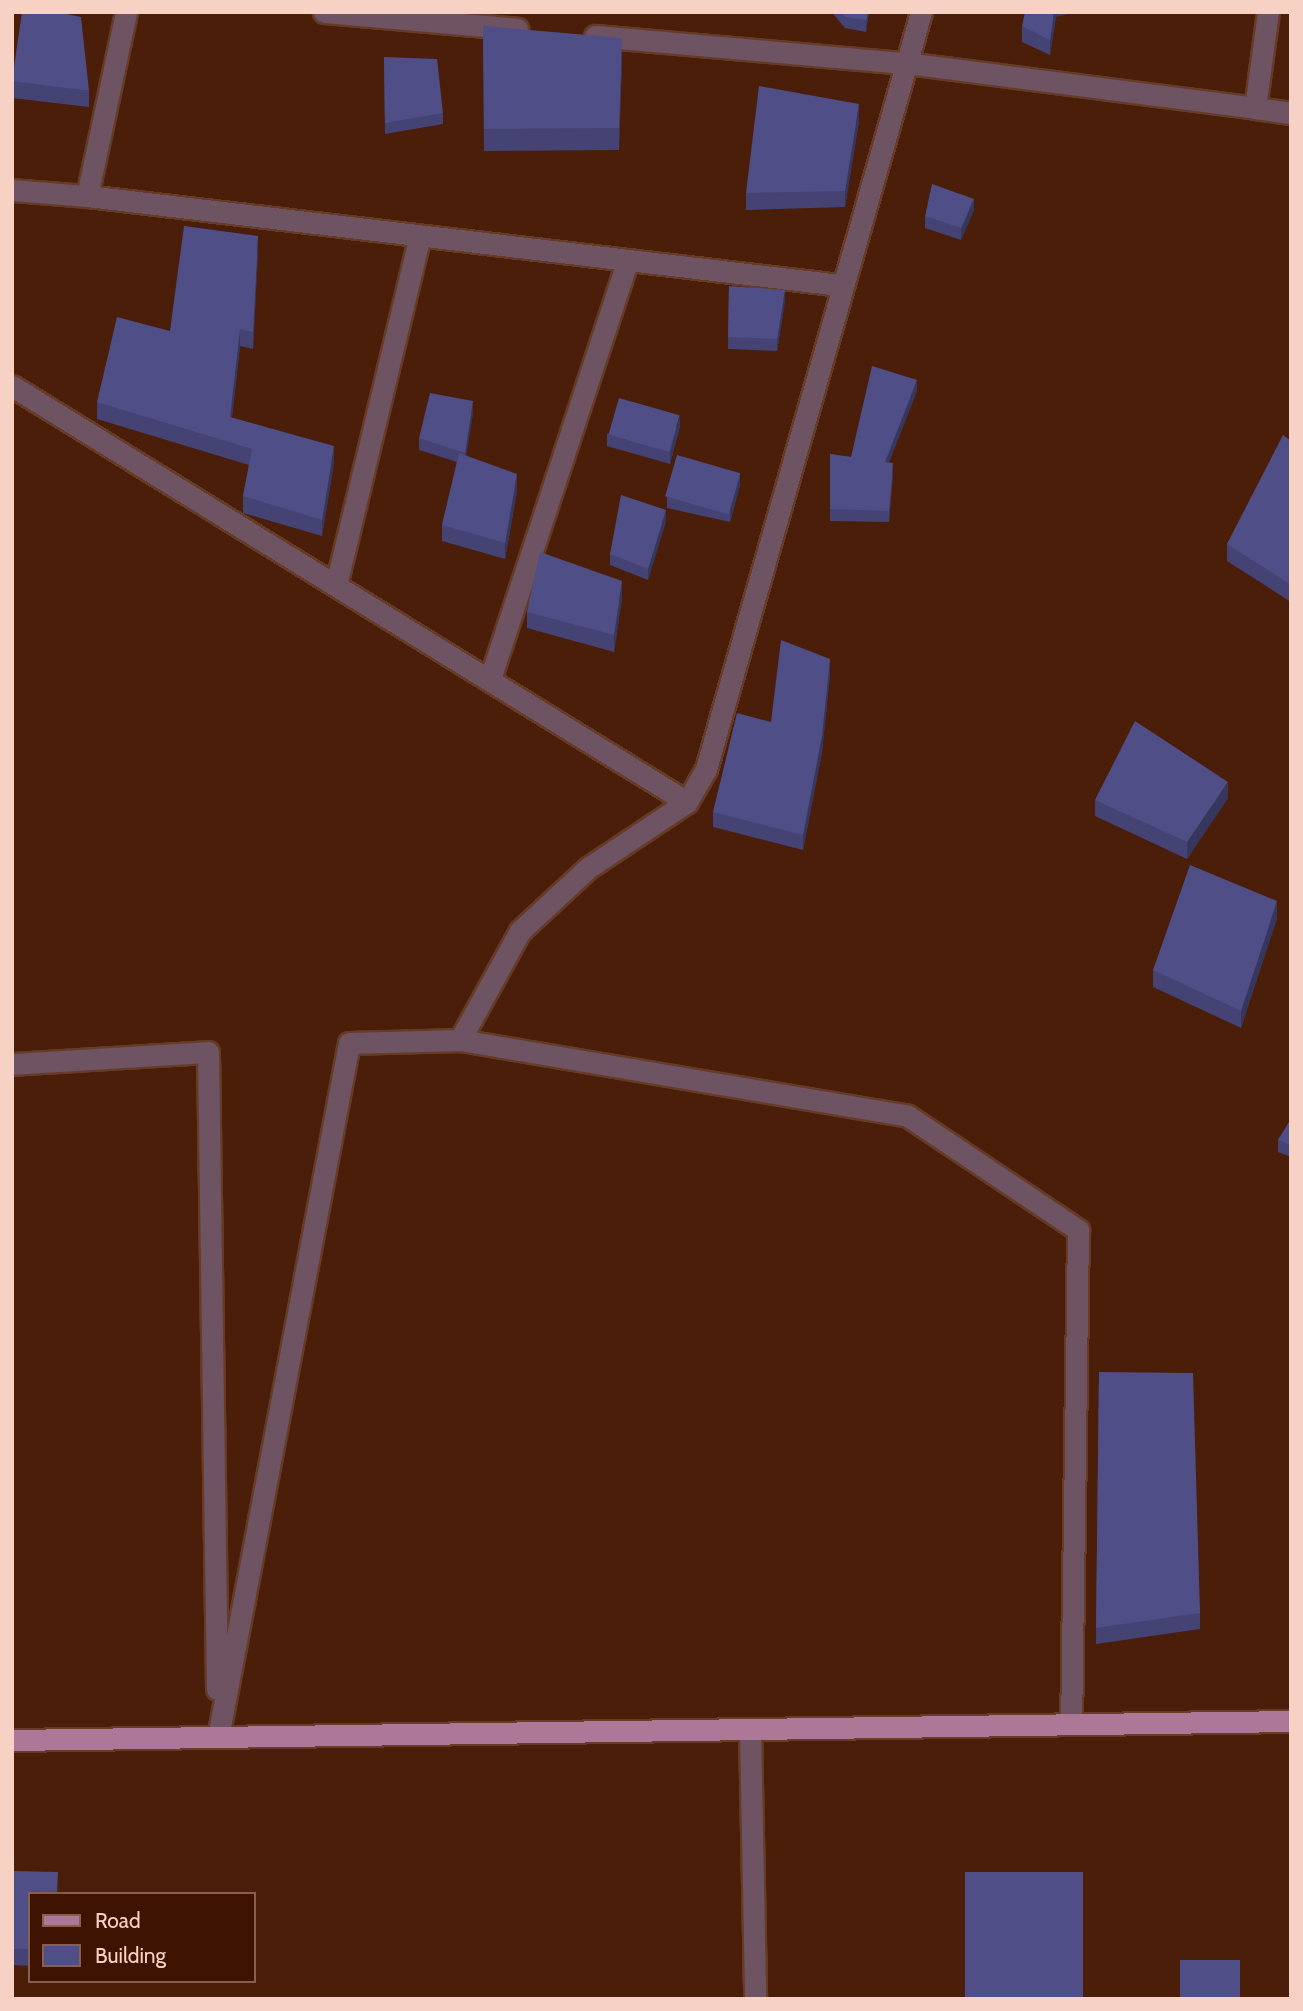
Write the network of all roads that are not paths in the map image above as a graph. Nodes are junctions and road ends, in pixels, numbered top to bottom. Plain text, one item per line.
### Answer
1 (126, 12) edge
2 (324, 12) edge
3 (921, 12) edge
4 (1268, 12) edge
5 (546, 32) edge
6 (573, 34) edge
7 (906, 63) junction
8 (1255, 108) junction
9 (1291, 113) edge
10 (12, 190) edge
11 (87, 196) junction
12 (420, 236) junction
13 (628, 260) junction
14 (841, 285) junction
15 (12, 386) edge
16 (336, 585) junction
17 (490, 679) junction
18 (687, 802) junction
19 (460, 1040) junction
20 (12, 1064) edge
21 (1291, 1721) edge
22 (1072, 1724) junction
23 (750, 1729) junction
24 (218, 1737) junction
25 (12, 1740) edge
26 (755, 1999) edge

1 - 11 street
2 - 5 street
3 - 7 street
4 - 8 street
6 - 7 street
7 - 8 street
7 - 14 street
8 - 9 street
10 - 11 street
11 - 12 street
12 - 13 street
12 - 16 street
13 - 14 street
13 - 17 street
14 - 18 street
15 - 16 street
16 - 17 street
17 - 18 street
18 - 19 street
19 - 22 street
19 - 24 street
20 - 24 street
21 - 22 main road
22 - 23 main road
23 - 24 main road
23 - 26 street
24 - 25 main road

